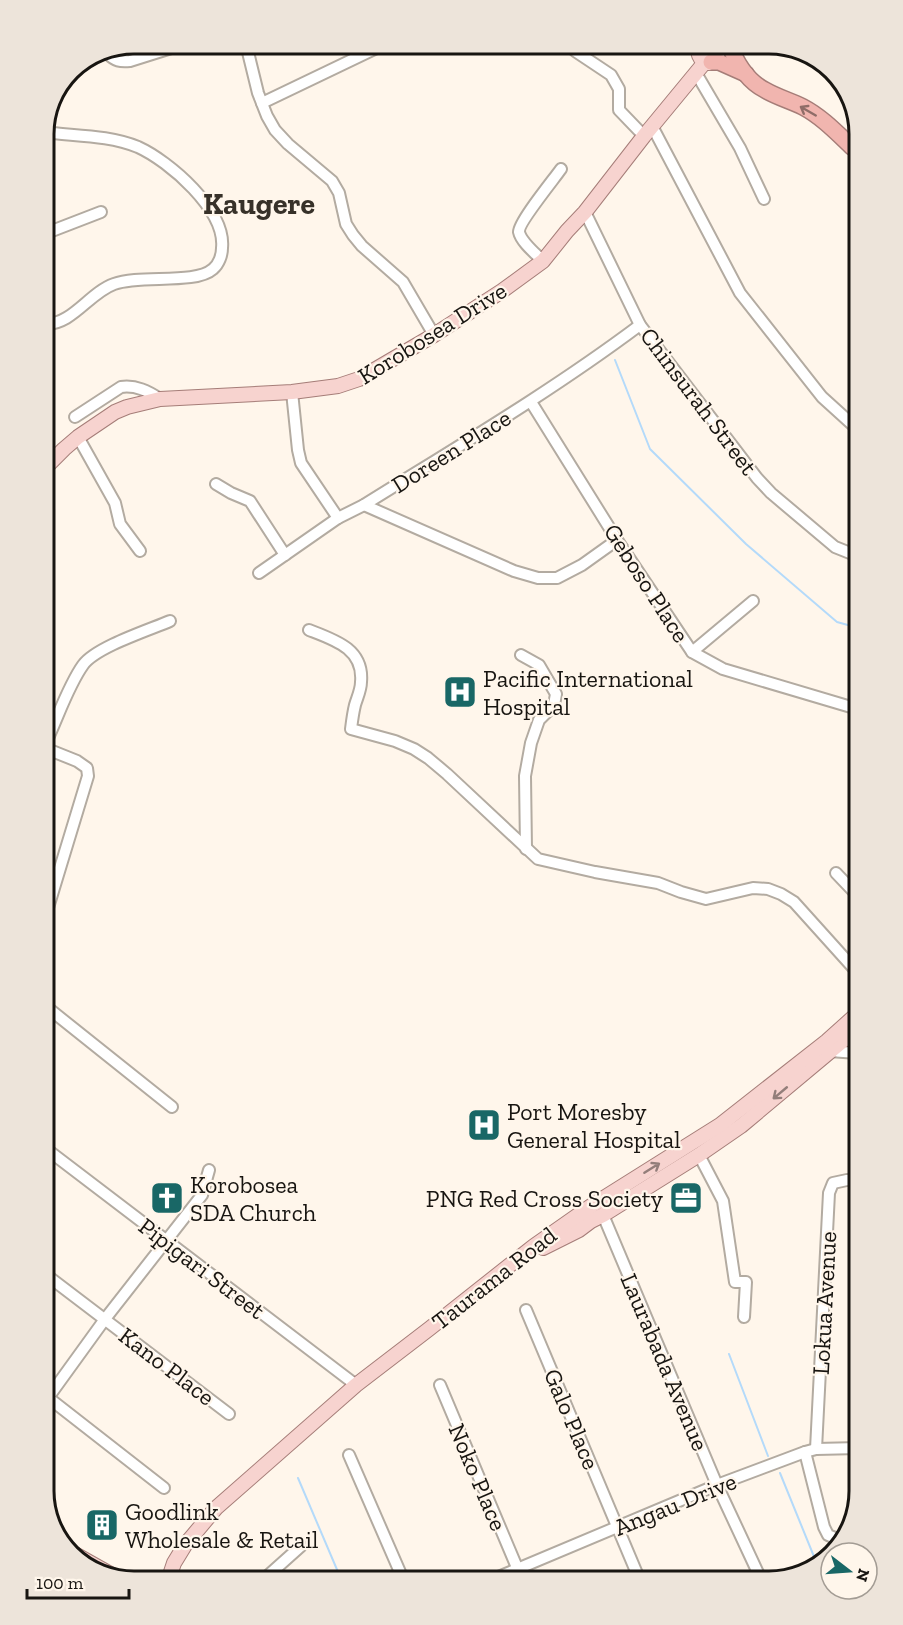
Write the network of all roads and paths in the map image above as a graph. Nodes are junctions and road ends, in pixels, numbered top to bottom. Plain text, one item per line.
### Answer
1 (152, 54) edge
2 (248, 54) edge
3 (364, 54) edge
4 (579, 54) edge
5 (718, 54) edge
6 (733, 54) edge
7 (112, 58) edge
8 (701, 61) edge
9 (746, 74) junction
10 (262, 103) junction
11 (648, 131) junction
12 (54, 133) edge
13 (849, 144) edge
14 (561, 169) dead end
15 (764, 199) dead end
16 (101, 212) dead end
17 (585, 212) junction
18 (54, 230) edge
19 (543, 261) junction
20 (54, 323) edge
21 (639, 325) junction
22 (434, 335) junction
23 (292, 392) junction
24 (160, 399) junction
25 (531, 402) junction
26 (75, 417) dead end
27 (849, 421) edge
28 (78, 437) junction
29 (54, 458) edge
30 (216, 484) dead end
31 (364, 505) junction
32 (338, 518) junction
33 (617, 540) junction
34 (140, 551) dead end
35 (849, 553) edge
36 (285, 555) junction
37 (259, 573) dead end
38 (753, 601) dead end
39 (170, 621) dead end
40 (309, 630) dead end
41 (692, 652) junction
42 (521, 655) dead end
43 (849, 705) edge
44 (54, 725) edge
45 (54, 752) edge
46 (526, 849) junction
47 (836, 873) dead end
48 (849, 888) edge
49 (54, 890) edge
50 (849, 963) edge
51 (54, 1013) edge
52 (849, 1021) edge
53 (849, 1035) edge
54 (830, 1050) junction
55 (849, 1052) edge
56 (172, 1107) dead end
57 (54, 1155) edge
58 (699, 1155) junction
59 (210, 1170) dead end
60 (849, 1180) edge
61 (603, 1215) junction
62 (166, 1240) junction
63 (54, 1280) edge
64 (526, 1310) dead end
65 (744, 1317) dead end
66 (105, 1319) junction
67 (356, 1385) junction
68 (440, 1385) dead end
69 (54, 1391) edge
70 (54, 1400) edge
71 (229, 1413) dead end
72 (849, 1449) edge
73 (811, 1451) junction
74 (349, 1455) dead end
75 (717, 1485) junction
76 (164, 1488) dead end
77 (617, 1527) junction
78 (835, 1538) dead end
79 (301, 1546) dead end
80 (174, 1563) junction
81 (168, 1571) edge
82 (171, 1571) edge
83 (178, 1571) edge
84 (273, 1571) edge
85 (400, 1571) edge
86 (518, 1571) edge
87 (523, 1571) edge
88 (636, 1571) edge
89 (757, 1571) edge

1 - 7 street
2 - 10 street
3 - 10 street
4 - 11 street
5 - 8 main road, Korobosea Drive
6 - 9 highway
8 - 9 highway
8 - 11 main road, Korobosea Drive
8 - 15 street
13 -> 9 highway
10 - 22 street
11 - 17 main road, Korobosea Drive
11 - 27 street
12 - 20 street
14 - 19 street
16 - 18 street
17 - 19 main road, Korobosea Drive
17 - 21 street, Chinsurah Street
19 - 22 main road, Korobosea Drive
21 - 25 street, Doreen Place
21 - 35 street, Chinsurah Street
22 - 23 main road, Korobosea Drive
23 - 24 main road, Korobosea Drive
23 - 32 street
24 - 26 street
24 - 28 main road, Korobosea Drive
25 - 31 street, Doreen Place
25 - 33 street, Geboso Place
28 - 29 main road, Korobosea Drive
28 - 34 street
30 - 36 street
31 - 32 street, Doreen Place
31 - 33 street
32 - 36 street, Doreen Place
33 - 41 street, Geboso Place
36 - 37 street, Doreen Place
38 - 41 street
39 - 44 street
40 - 46 street
41 - 43 street, Geboso Place
42 - 46 street
45 - 49 street
46 - 50 street
47 - 48 street
51 - 56 street
67 -> 52 main road, Taurama Road
53 - 54 main road, Taurama Road
54 - 55 street
54 -> 58 main road, Taurama Road
57 - 62 street, Pipigari Street
58 - 61 main road, Taurama Road
58 - 65 street
59 - 62 street
60 - 73 street, Lokua Avenue
61 - 75 street, Laurabada Avenue
61 - 83 main road, Taurama Road
62 - 66 street
62 - 67 street, Pipigari Street
63 - 66 street, Kano Place
64 - 77 street, Galo Place
66 - 69 street
66 - 71 street, Kano Place
67 - 80 main road, Taurama Road
68 - 86 street, Noko Place
70 - 76 street
72 - 73 street, Angau Drive
73 - 75 street, Angau Drive
73 - 78 street
74 - 85 street
75 - 77 street, Angau Drive
75 - 89 street, Laurabada Avenue
77 - 87 street, Angau Drive
77 - 88 street, Galo Place
79 - 84 street
80 - 81 main road
80 - 82 main road, Taurama Road

